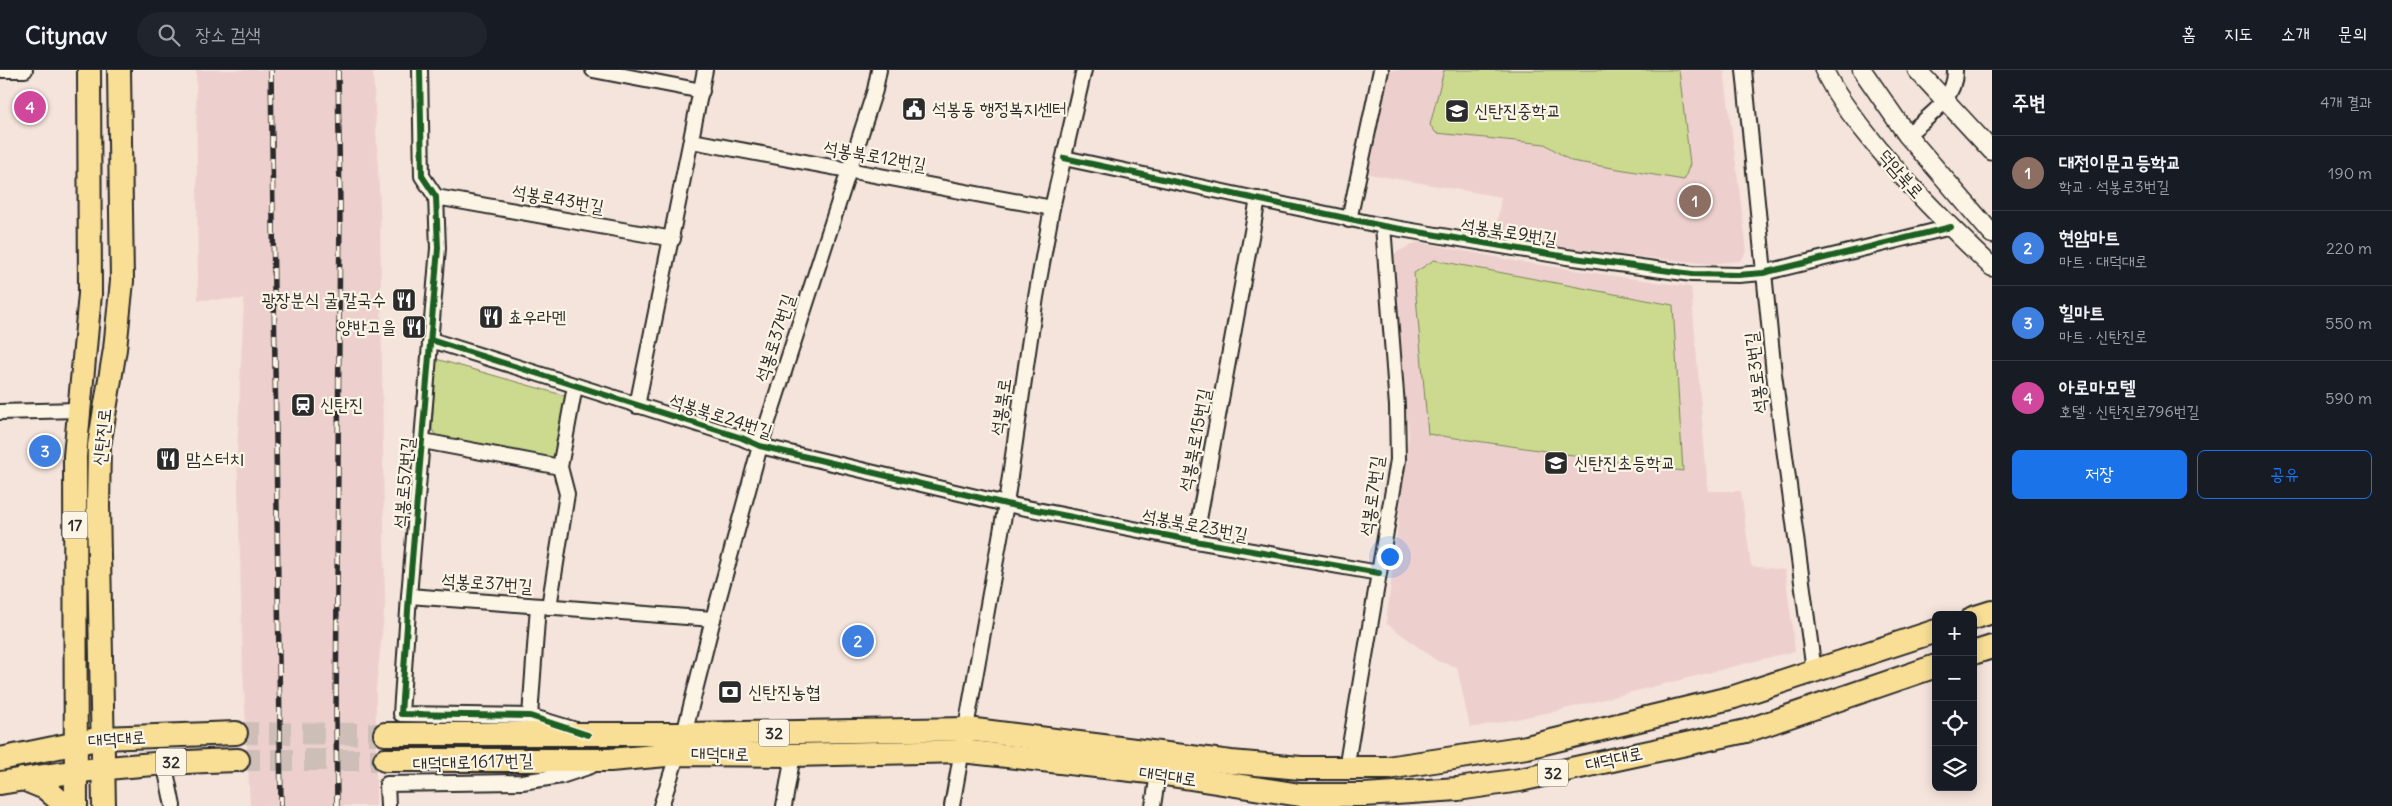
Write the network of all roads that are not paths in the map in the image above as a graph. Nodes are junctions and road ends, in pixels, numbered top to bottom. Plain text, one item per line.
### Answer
1 (0, 70) edge
2 (25, 70) edge
3 (89, 70) edge
4 (119, 70) edge
5 (420, 70) edge
6 (593, 70) edge
7 (706, 70) edge
8 (879, 70) edge
9 (1084, 70) edge
10 (1381, 70) edge
11 (1744, 70) edge
12 (1824, 70) edge
13 (1862, 70) edge
14 (1917, 70) edge
15 (1955, 70) edge
16 (702, 91) junction
17 (1946, 101) junction
18 (1907, 135) junction
19 (692, 141) junction
20 (1992, 150) edge
21 (1064, 158) junction
22 (850, 170) junction
23 (436, 197) junction
24 (1258, 199) junction
25 (1052, 208) junction
26 (1348, 220) junction
27 (1383, 226) junction
28 (1950, 228) junction
29 (1992, 234) edge
30 (673, 239) junction
31 (1992, 267) edge
32 (1763, 273) junction
33 (430, 340) junction
34 (575, 386) junction
35 (637, 406) junction
36 (78, 410) junction
37 (0, 412) edge
38 (423, 441) junction
39 (760, 446) junction
40 (560, 467) junction
41 (1006, 504) junction
42 (1195, 541) junction
43 (1379, 573) junction
44 (409, 596) junction
45 (543, 606) junction
46 (1992, 612) edge
47 (1977, 617) edge
48 (713, 619) junction
49 (1932, 632) edge
50 (1992, 647) edge
51 (1977, 652) edge
52 (1932, 667) edge
53 (1814, 670) junction
54 (530, 716) junction
55 (967, 729) junction
56 (236, 733) tunnel mouth
57 (385, 734) tunnel mouth
58 (588, 734) junction
59 (102, 738) junction
60 (76, 743) junction
61 (681, 744) junction
62 (962, 751) junction
63 (793, 755) junction
64 (0, 759) edge
65 (238, 760) tunnel mouth
66 (385, 760) tunnel mouth
67 (610, 760) junction
68 (164, 762) junction
69 (1160, 763) junction
70 (103, 767) junction
71 (1346, 769) junction
72 (76, 771) junction
73 (24, 779) junction
74 (0, 783) edge
75 (66, 806) edge
76 (76, 806) edge
77 (104, 806) edge
78 (173, 806) edge
79 (388, 806) edge
80 (661, 806) edge
81 (784, 806) edge
82 (952, 806) edge
83 (1153, 806) edge

1 - 2 street
3 - 36 main road, 신탄진로 / 17
4 - 59 main road, 신탄진로 / 17
5 - 23 street
6 - 16 street
7 - 16 street
8 - 22 street, 석봉로37번길
9 - 21 street, 석봉북로
10 - 26 street
11 - 32 street, 석봉로3번길
12 - 28 street, 덕암북로
13 - 18 street, 덕암북로
14 - 17 street
15 - 17 street
16 - 19 street
17 - 18 street
17 - 20 street
18 - 29 street, 덕암북로
19 - 22 street, 석봉북로12번길
19 - 30 street
21 - 24 street, 석봉북로9번길
21 - 25 street, 석봉북로
22 - 25 street, 석봉북로12번길
22 - 39 street, 석봉로37번길
23 - 30 street, 석봉로43번길
23 - 33 street, 석봉로57번길
24 - 26 street, 석봉북로9번길
24 - 42 street, 석봉북로15번길
25 - 41 street, 석봉북로
26 - 27 street, 석봉북로9번길
27 - 32 street, 석봉북로9번길
27 - 43 street, 석봉로7번길
28 - 31 street, 덕암북로
28 - 32 street, 석봉북로9번길
30 - 35 street
32 - 53 street, 석봉로3번길
33 - 34 street, 석봉북로24번길
33 - 38 street, 석봉로57번길
34 - 35 street, 석봉북로24번길
34 - 40 street
35 - 39 street, 석봉북로24번길
36 - 37 street
36 - 60 main road, 신탄진로 / 17
38 - 40 street
38 - 44 street, 석봉로57번길
39 - 41 street, 석봉북로24번길
39 - 48 street, 석봉로37번길
40 - 45 street
41 - 42 street, 석봉북로23번길
41 - 55 street, 석봉북로
42 - 43 street, 석봉북로23번길
43 - 71 street, 석봉로7번길
44 - 45 street, 석봉로37번길
44 - 54 street, 석봉로57번길
45 - 48 street, 석봉로37번길
45 - 54 street
46 - 47 main road
48 - 61 street, 석봉로37번길
49 - 53 main road, 대덕대로 / 32
50 - 51 main road
52 - 69 main road, 대덕대로 / 32
53 - 71 main road, 대덕대로 / 32
54 - 58 street, 석봉로57번길
55 - 61 main road, 대덕대로 / 32
55 - 62 street, 석봉북로
55 - 69 main road, 대덕대로 / 32
56 - 59 main road, 대덕대로 / 32
57 - 58 main road, 대덕대로 / 32
58 - 61 main road, 대덕대로 / 32
59 - 60 main road, 대덕대로 / 32
59 - 70 main road, 신탄진로 / 17
60 - 64 main road, 대덕대로 / 32
60 - 72 main road, 신탄진로 / 17
61 - 63 main road, 대덕대로 / 32
61 - 67 main road, 대덕대로 / 32
61 - 80 street, 석봉로37번길
62 - 63 main road, 대덕대로 / 32
62 - 69 main road, 대덕대로 / 32
62 - 82 street, 석봉북로
63 - 81 street
65 - 68 main road, 대덕대로 / 32
66 - 67 main road, 대덕대로 / 32
67 - 79 street, 대덕대로1617번길
68 - 70 main road, 대덕대로 / 32
68 - 78 street
69 - 71 main road, 대덕대로 / 32
69 - 83 street
70 - 72 main road, 대덕대로 / 32
70 - 77 main road, 신탄진로 / 17
72 - 73 main road, 32
72 - 76 main road, 신탄진로 / 17
73 - 74 main road, 32
73 - 75 main road

